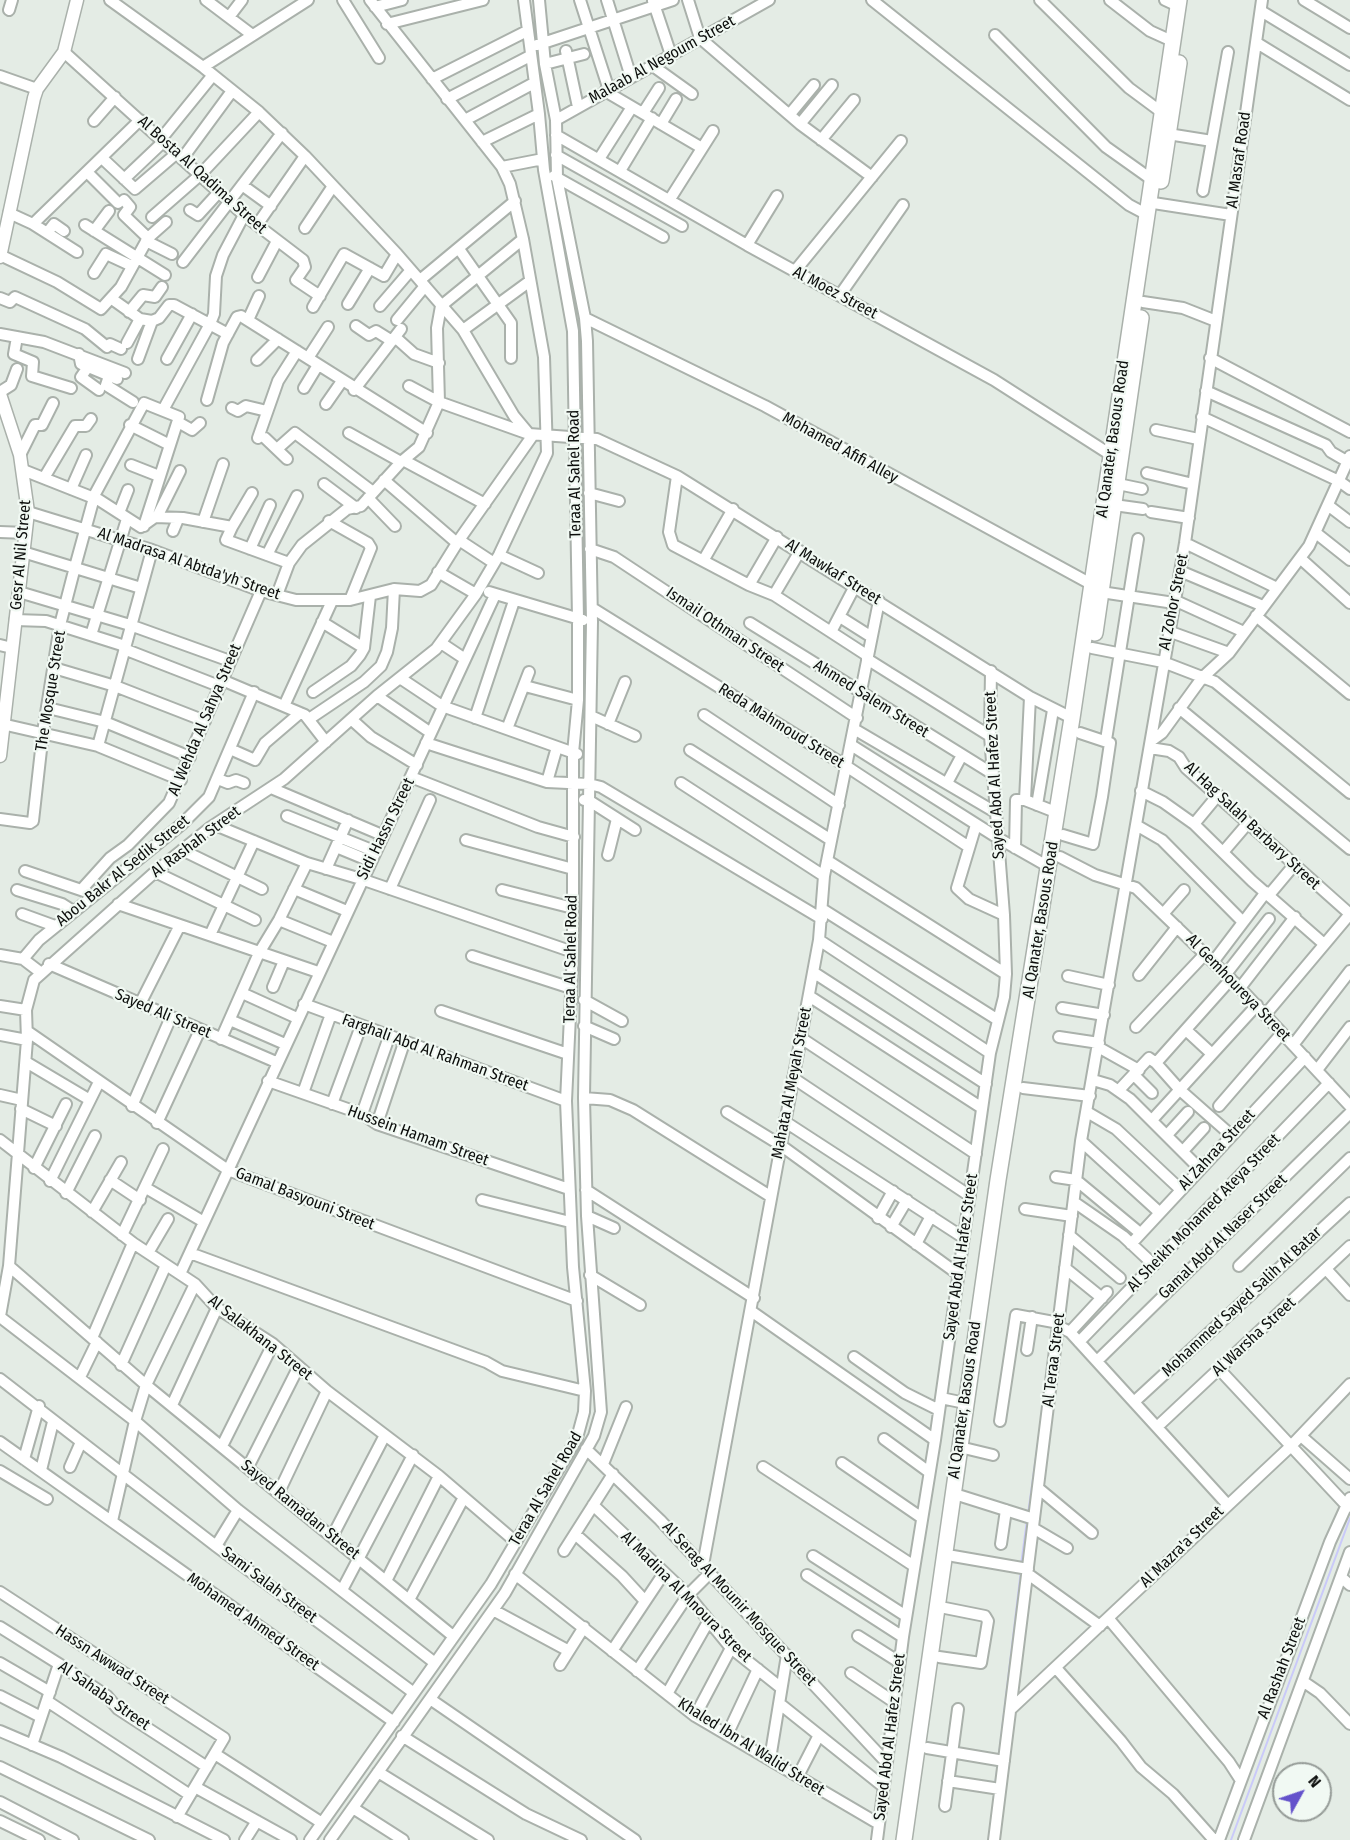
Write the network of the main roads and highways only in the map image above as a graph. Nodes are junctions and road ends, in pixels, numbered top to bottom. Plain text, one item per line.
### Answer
1 (1178, 2) edge
2 (1150, 207) junction
3 (1096, 588) junction
4 (1054, 862) junction
5 (904, 1840) edge
6 (914, 1840) edge

1 - 2 main road, Al Qanater, Basous Road
1 - 2 main road, Al Qanater, Basous Road
2 - 3 main road, Al Qanater, Basous Road
2 - 3 main road, Al Qanater, Basous Road
3 - 4 main road, Al Qanater, Basous Road
3 - 4 main road, Al Qanater, Basous Road
4 - 5 main road, Al Qanater, Basous Road
4 - 6 main road, Al Qanater, Basous Road

